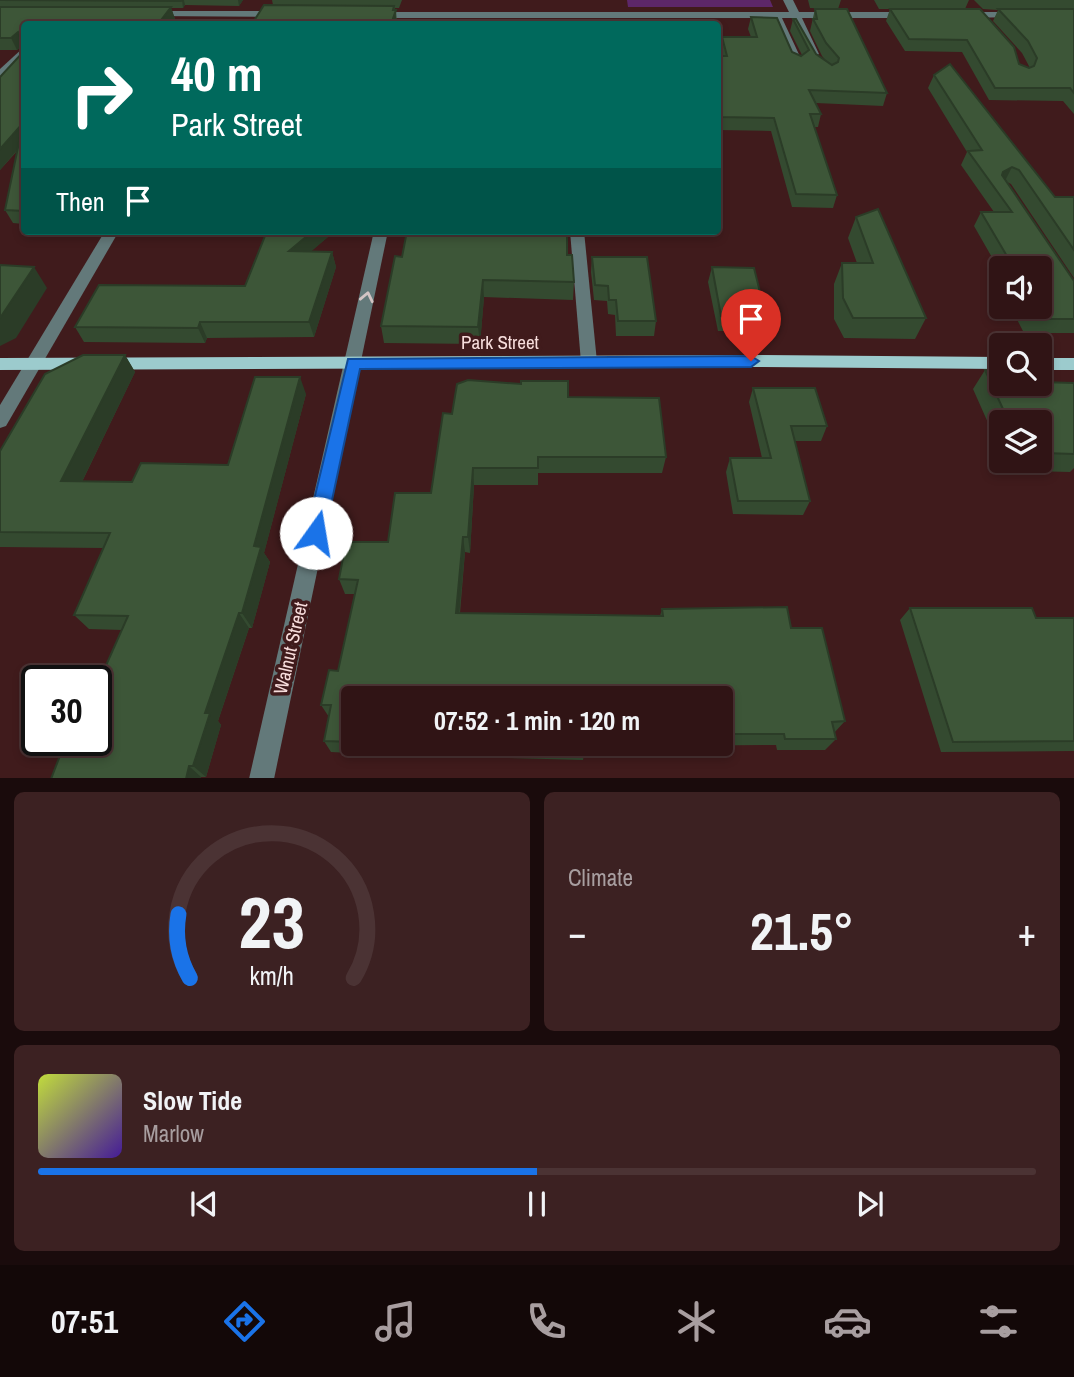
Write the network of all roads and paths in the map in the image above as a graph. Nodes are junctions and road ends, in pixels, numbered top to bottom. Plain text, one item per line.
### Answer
1 (248, 0) edge
2 (430, 0) edge
3 (607, 0) edge
4 (788, 0) edge
5 (965, 0) edge
6 (142, 13) edge
7 (240, 14) junction
8 (296, 14) edge
9 (365, 15) edge
10 (610, 15) junction
11 (775, 15) junction
12 (797, 15) junction
13 (922, 15) edge
14 (950, 15) edge
15 (1028, 15) edge
16 (982, 19) junction
17 (426, 20) edge
18 (627, 20) edge
19 (236, 21) edge
20 (21, 53) edge
21 (797, 63) edge
22 (821, 65) edge
23 (0, 76) edge
24 (110, 235) edge
25 (380, 235) edge
26 (577, 235) edge
27 (589, 362) junction
28 (354, 363) junction
29 (989, 363) edge
30 (0, 364) edge
31 (1052, 364) edge
32 (1074, 364) edge
33 (33, 365) junction
34 (0, 421) edge
35 (261, 778) edge

1 - 7 street
2 - 17 street
3 - 10 street
4 - 12 street
5 - 16 street
6 - 7 street
7 - 8 street
7 - 19 street
9 - 17 street
10 - 17 street
10 - 18 street
11 - 12 street
11 - 18 street
11 - 21 street
12 - 13 street
12 - 22 street
14 - 16 street
15 - 16 street
20 - 23 street
24 - 33 street
28 -> 25 street, Walnut Street
26 - 27 street
27 - 28 main road, Park Street
27 - 29 main road, Park Street
28 - 33 main road, Park Street
28 - 35 street, Walnut Street
30 - 33 main road, Park Street
31 - 32 main road
33 - 34 street

